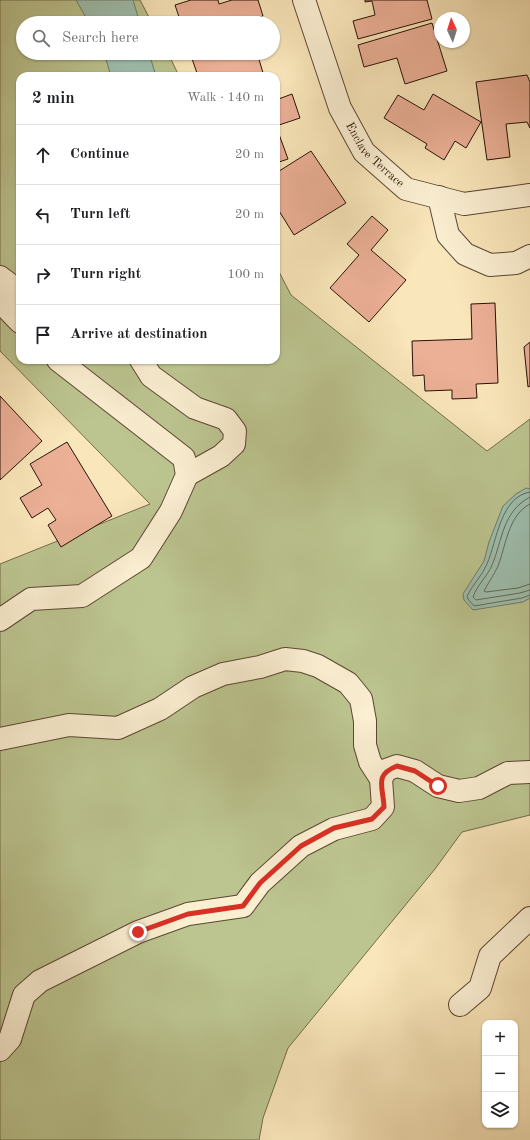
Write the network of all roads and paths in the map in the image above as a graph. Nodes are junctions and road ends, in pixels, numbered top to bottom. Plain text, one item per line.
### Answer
1 (304, 0) edge
2 (530, 195) edge
3 (439, 197) junction
4 (530, 256) edge
5 (0, 277) edge
6 (16, 289) edge
7 (0, 301) edge
8 (16, 318) edge
9 (63, 364) edge
10 (144, 364) edge
11 (187, 475) junction
12 (0, 620) edge
13 (0, 739) edge
14 (530, 772) edge
15 (381, 779) junction
16 (530, 918) edge
17 (460, 1005) dead end
18 (0, 1050) edge

1 - 3 street, Enclave Terrace
2 - 3 street, Enclave Terrace
3 - 4 street
5 - 6 street
7 - 8 street
9 - 11 street
10 - 11 street
11 - 12 street
13 - 15 street
14 - 15 street
15 - 18 street
16 - 17 street

